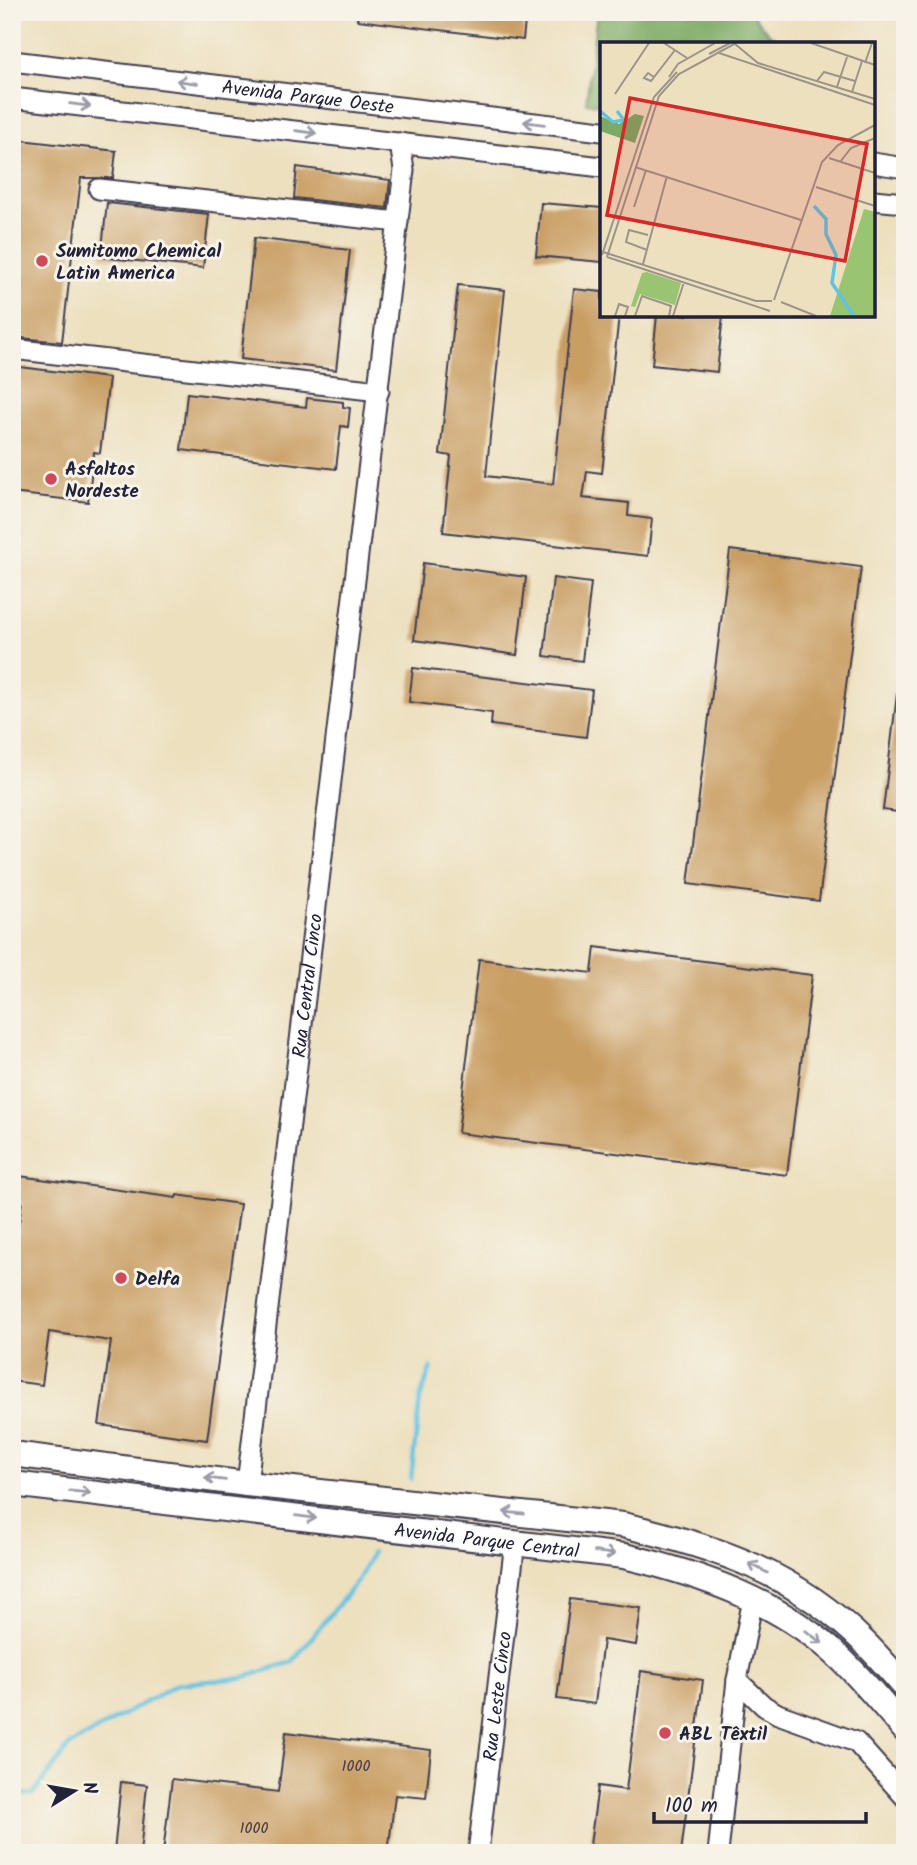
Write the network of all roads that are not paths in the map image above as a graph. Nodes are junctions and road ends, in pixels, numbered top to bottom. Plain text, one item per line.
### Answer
1 (12, 61) edge
2 (12, 97) edge
3 (600, 131) edge
4 (400, 143) junction
5 (875, 163) edge
6 (600, 167) edge
7 (905, 168) edge
8 (99, 189) dead end
9 (875, 200) edge
10 (905, 203) edge
11 (398, 222) junction
12 (12, 349) edge
13 (379, 391) junction
14 (12, 1454) edge
15 (247, 1483) junction
16 (12, 1484) edge
17 (515, 1542) junction
18 (753, 1599) junction
19 (737, 1680) junction
20 (905, 1687) edge
21 (905, 1730) edge
22 (905, 1797) edge
23 (478, 1853) edge
24 (718, 1853) edge

3 -> 1 street, Avenida Parque Oeste
2 -> 4 street, Avenida Parque Oeste
4 - 6 street, Avenida Parque Oeste
4 - 11 street, Rua Central Cinco
5 - 7 street
8 - 11 street
9 - 10 street
11 - 13 street, Rua Central Cinco
12 - 13 street
13 - 15 street, Rua Central Cinco
15 -> 14 main road, Avenida Parque Central
20 -> 15 main road, Avenida Parque Central
16 -> 17 main road, Avenida Parque Central
17 -> 18 main road, Avenida Parque Central
17 - 23 street, Rua Leste Cinco
18 - 19 street
18 -> 21 main road, Avenida Parque Central
19 - 22 street
19 - 24 street

